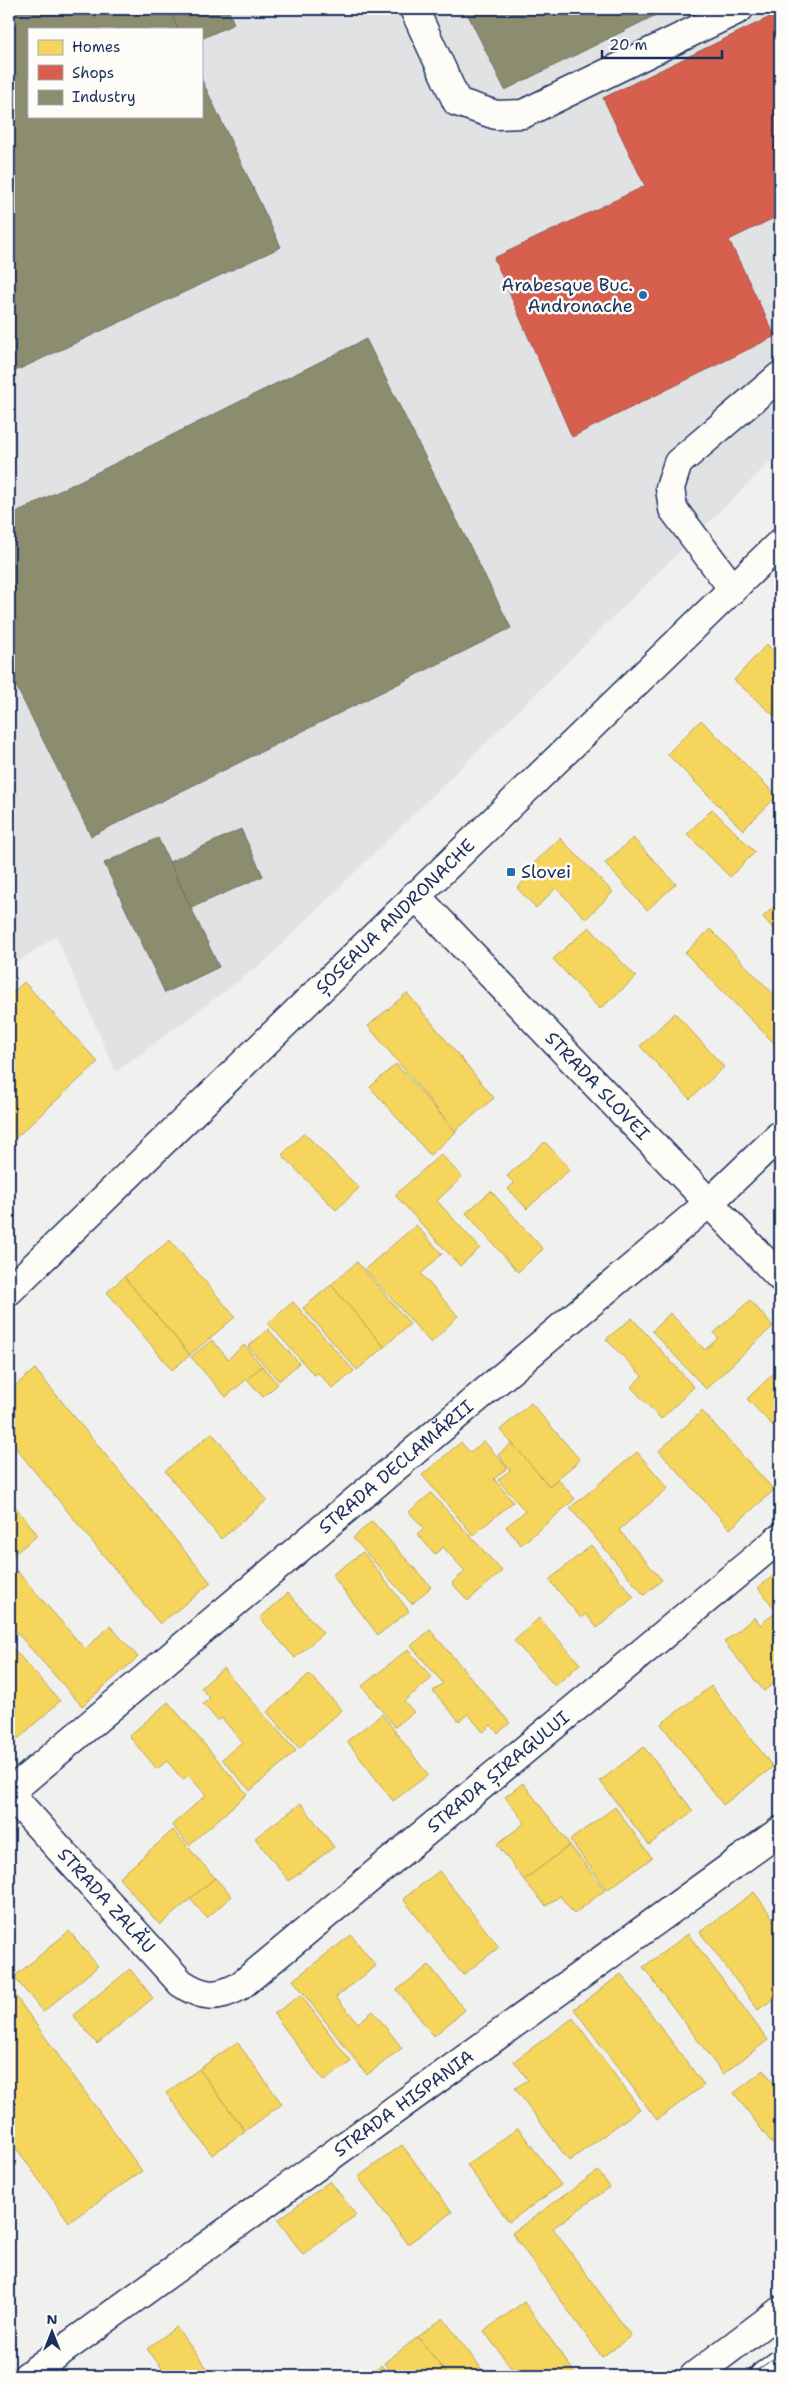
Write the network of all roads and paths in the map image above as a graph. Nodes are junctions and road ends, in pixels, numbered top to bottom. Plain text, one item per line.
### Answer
1 (414, 9) edge
2 (739, 9) edge
3 (780, 376) edge
4 (780, 543) edge
5 (733, 589) junction
6 (416, 895) junction
7 (780, 1135) edge
8 (710, 1202) junction
9 (780, 1277) edge
10 (9, 1291) edge
11 (780, 1538) edge
12 (9, 1793) edge
13 (780, 1831) edge
14 (212, 1995) joint
15 (780, 2311) edge
16 (780, 2364) edge
17 (27, 2376) edge
18 (694, 2376) edge
19 (764, 2376) edge

1 - 2 street
3 - 5 street
4 - 5 street, ȘOSEAUA ANDRONACHE
5 - 6 street, ȘOSEAUA ANDRONACHE
6 - 8 street, STRADA SLOVEI
6 - 10 street, ȘOSEAUA ANDRONACHE
7 - 8 street, STRADA DECLAMĂRII
8 - 9 street, STRADA SLOVEI
8 - 12 street, STRADA DECLAMĂRII
11 - 14 street, STRADA ȘIRAGULUI
12 - 14 street, STRADA ZALĂU
13 - 17 street, STRADA HISPANIA
15 - 18 street
16 - 19 street

